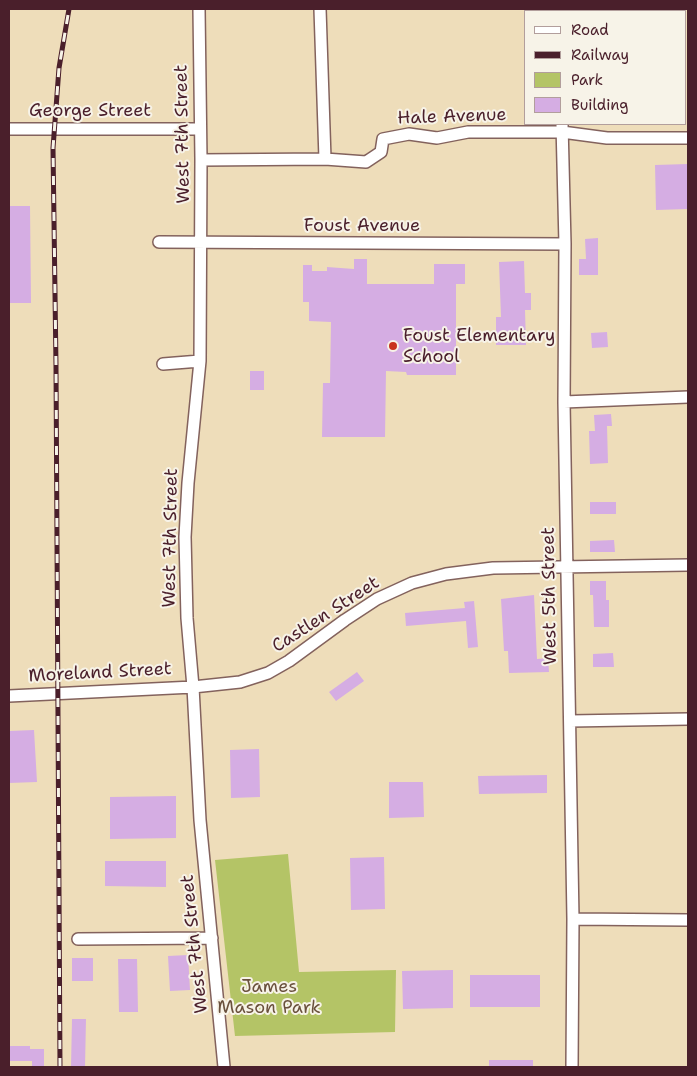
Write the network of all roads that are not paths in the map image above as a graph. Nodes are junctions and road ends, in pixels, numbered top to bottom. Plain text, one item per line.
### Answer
1 (199, 9) edge
2 (320, 9) edge
3 (562, 128) edge
4 (9, 129) edge
5 (200, 129) junction
6 (688, 138) edge
7 (201, 160) junction
8 (325, 160) junction
9 (158, 242) dead end
10 (201, 243) junction
11 (564, 244) junction
12 (200, 361) junction
13 (163, 364) dead end
14 (688, 397) edge
15 (564, 402) junction
16 (688, 565) edge
17 (567, 568) junction
18 (193, 686) junction
19 (9, 696) edge
20 (688, 719) edge
21 (570, 721) junction
22 (572, 919) junction
23 (688, 920) edge
24 (212, 938) junction
25 (78, 939) dead end
26 (224, 1067) edge
27 (572, 1067) edge

1 - 5 street, West 7th Street
2 - 8 street
3 - 6 street, Hale Avenue
3 - 8 street, Hale Avenue
3 - 11 street, West 5th Street
4 - 5 street, George Street
5 - 7 street, West 7th Street
7 - 8 street, Hale Avenue
7 - 10 street, West 7th Street
9 - 10 street, Foust Avenue
10 - 11 street, Foust Avenue
10 - 12 street, West 7th Street
11 - 15 street, West 5th Street
12 - 13 street
12 - 18 street, West 7th Street
14 - 15 street
15 - 17 street, West 5th Street
16 - 17 street, Castlen Street
17 - 18 street, Castlen Street
17 - 21 street, West 5th Street
18 - 19 street, Moreland Street
18 - 24 street, West 7th Street
20 - 21 street
21 - 22 street, West 5th Street
22 - 23 street
22 - 27 street, West 5th Street
24 - 25 street
24 - 26 street, West 7th Street

